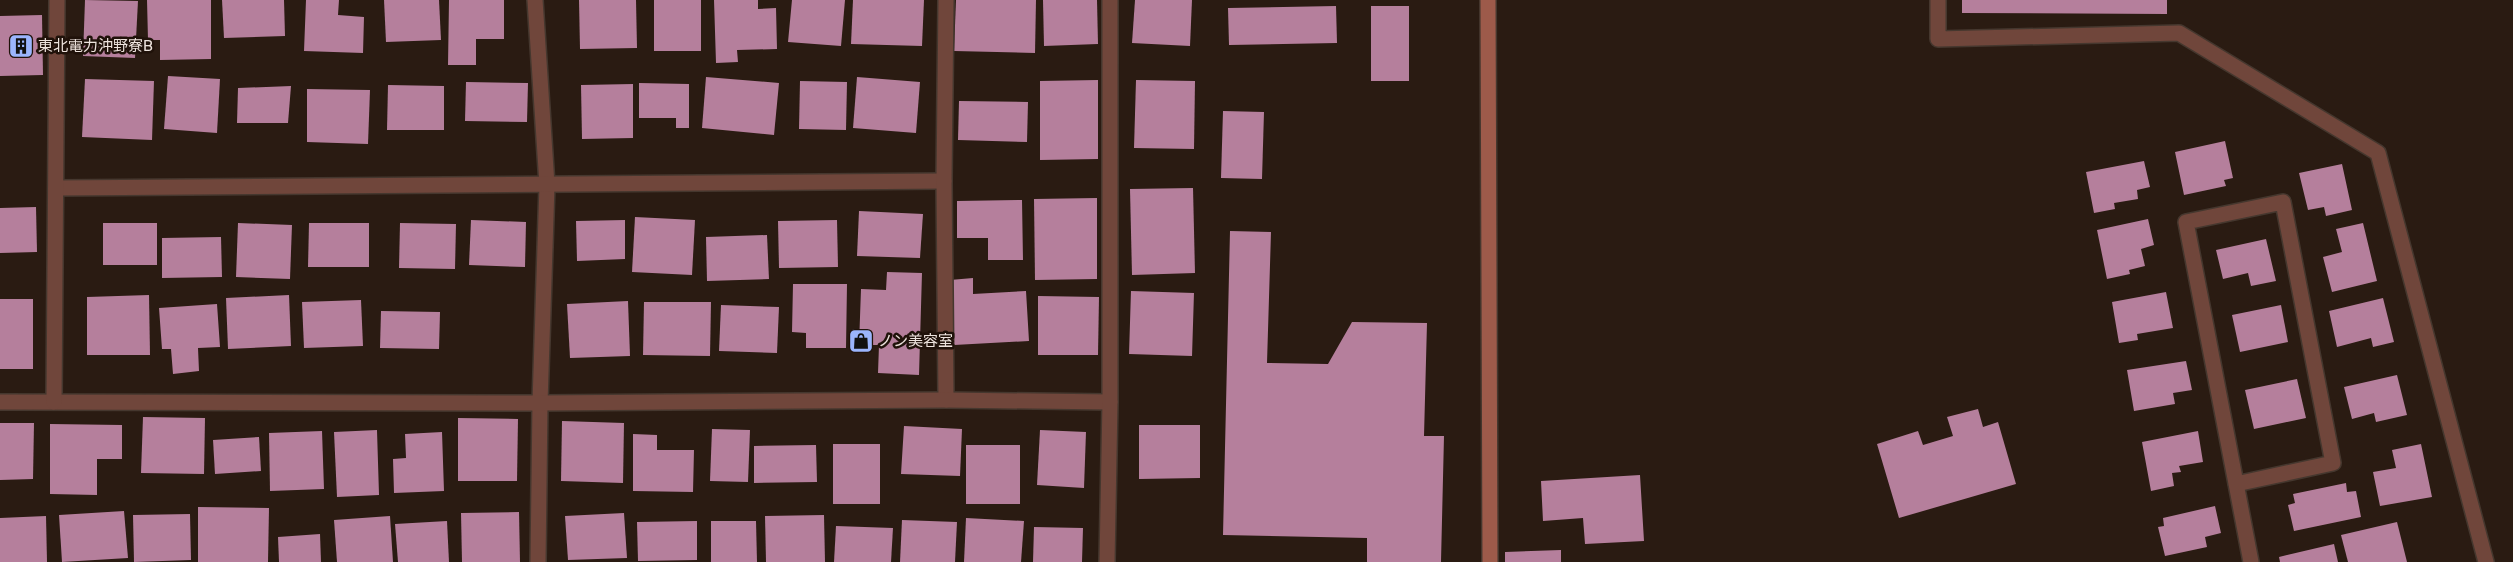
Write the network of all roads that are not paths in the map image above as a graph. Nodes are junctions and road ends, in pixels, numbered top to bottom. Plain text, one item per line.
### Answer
1 (58, 0) edge
2 (535, 0) edge
3 (946, 0) edge
4 (1110, 0) edge
5 (1488, 0) edge
6 (1938, 0) edge
7 (944, 181) junction
8 (547, 185) junction
9 (56, 188) junction
10 (946, 400) junction
11 (0, 402) edge
12 (54, 402) junction
13 (1110, 402) junction
14 (540, 403) junction
15 (2236, 484) junction
16 (538, 562) edge
17 (1107, 562) edge
18 (1490, 562) edge
19 (2251, 562) edge
20 (2486, 562) edge

1 - 9 street
2 - 8 street
3 - 7 street
4 - 13 street
5 - 18 street
6 - 20 street
7 - 8 street
7 - 10 street
8 - 9 street
8 - 14 street
9 - 12 street
10 - 13 street
10 - 14 street
11 - 12 street
12 - 14 street
13 - 17 street
14 - 16 street
15 - 15 street
15 - 19 street

